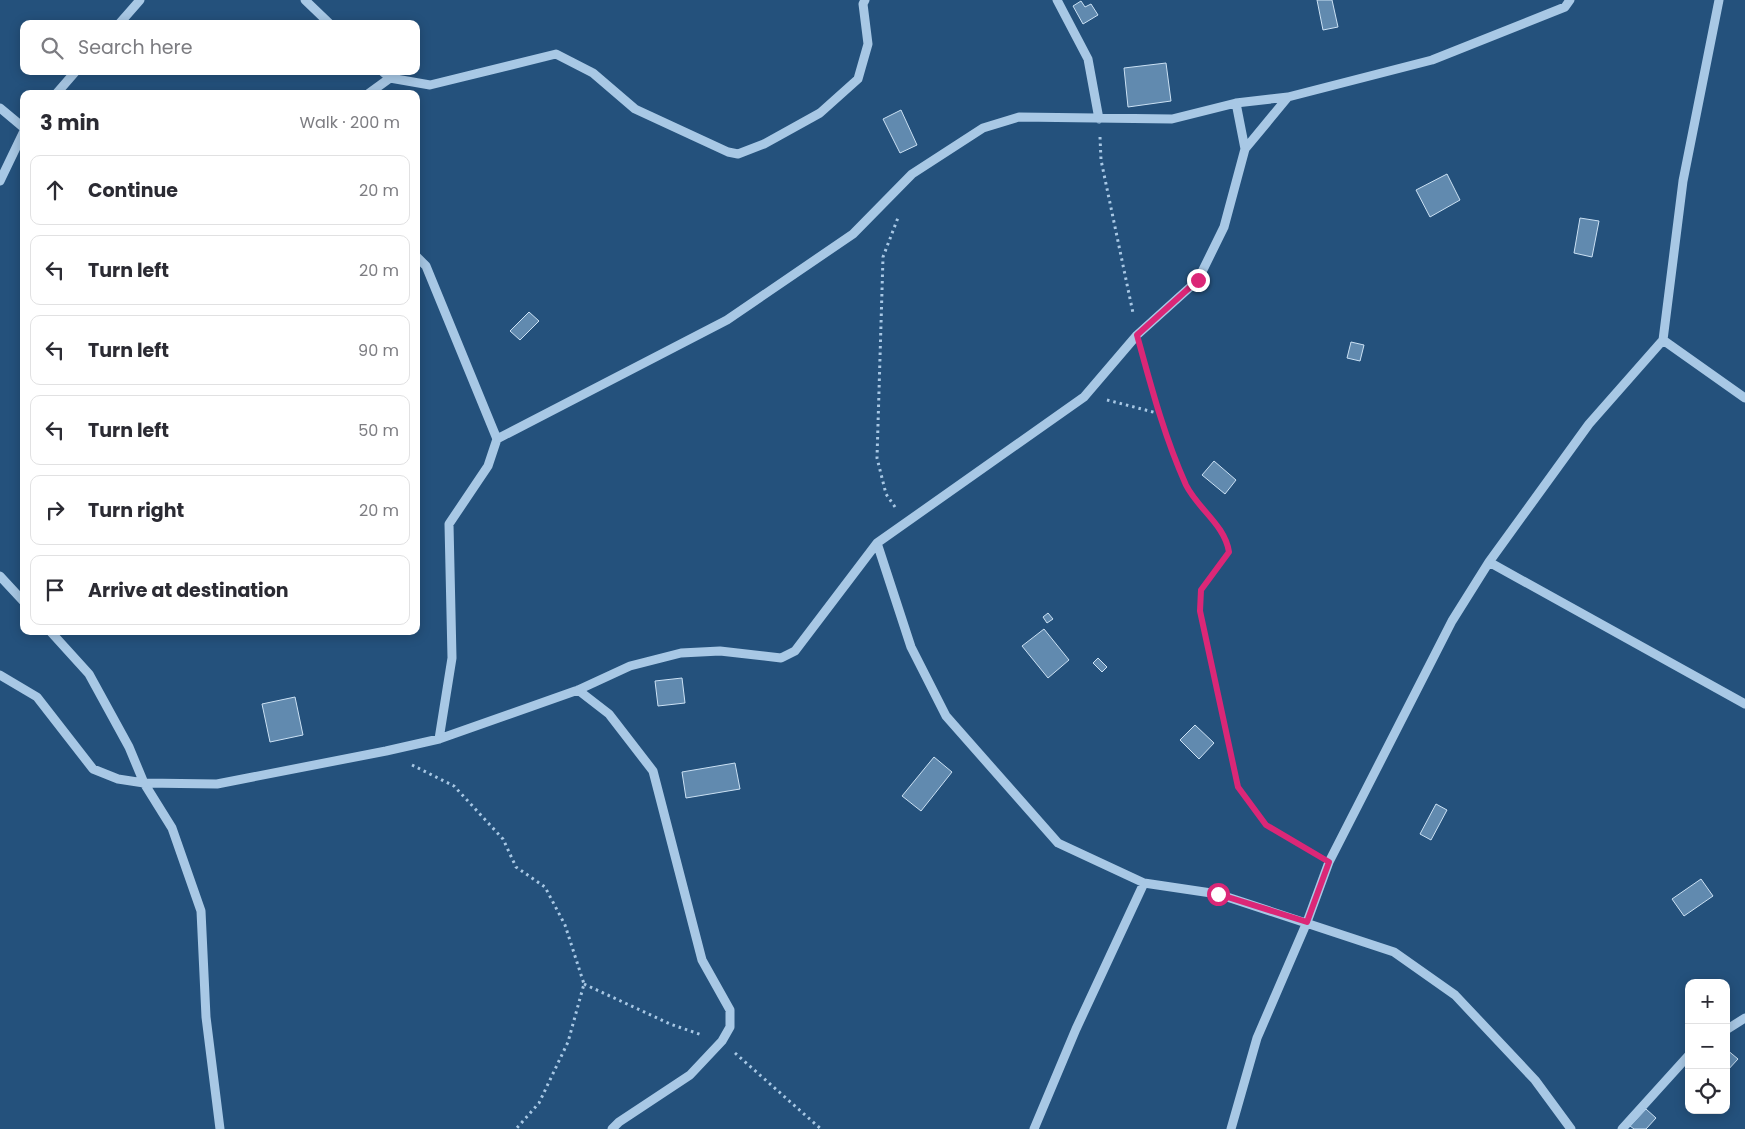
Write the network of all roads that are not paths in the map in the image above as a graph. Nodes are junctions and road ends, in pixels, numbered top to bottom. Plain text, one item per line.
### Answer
1 (140, 0) edge
2 (305, 0) edge
3 (865, 0) edge
4 (1057, 0) edge
5 (1570, 0) edge
6 (1719, 0) edge
7 (122, 20) edge
8 (326, 20) edge
9 (73, 75) edge
10 (387, 75) edge
11 (390, 78) junction
12 (59, 90) edge
13 (374, 90) edge
14 (1288, 96) junction
15 (1236, 103) junction
16 (0, 108) edge
17 (1099, 119) junction
18 (20, 126) edge
19 (20, 138) edge
20 (1245, 148) junction
21 (0, 181) edge
22 (420, 260) edge
23 (1663, 340) junction
24 (1745, 398) edge
25 (497, 439) junction
26 (877, 543) junction
27 (1489, 562) junction
28 (0, 576) edge
29 (20, 598) edge
30 (54, 635) edge
31 (0, 675) edge
32 (578, 690) junction
33 (1745, 704) edge
34 (439, 739) junction
35 (144, 783) junction
36 (1144, 883) junction
37 (1307, 922) junction
38 (1745, 1018) edge
39 (1730, 1027) edge
40 (1685, 1060) edge
41 (220, 1129) edge
42 (612, 1129) edge
43 (1034, 1129) edge
44 (1231, 1129) edge
45 (1571, 1129) edge
46 (1622, 1129) edge

1 - 7 street
2 - 8 street
3 - 11 street
4 - 17 street
5 - 14 street
6 - 23 street
9 - 12 street
10 - 11 street
11 - 13 street
14 - 15 street
14 - 20 street
15 - 17 street
15 - 20 street
16 - 18 street
17 - 25 street
19 - 21 street
20 - 26 street
22 - 25 street
23 - 24 street
23 - 27 street
25 - 34 street
26 - 32 street
26 - 36 street
27 - 33 street
27 - 37 street
28 - 29 street
30 - 35 street
31 - 35 street
32 - 34 street
32 - 42 street
34 - 35 street
35 - 41 street
36 - 37 street
36 - 43 street
37 - 44 street
37 - 45 street
38 - 39 street
40 - 46 street

